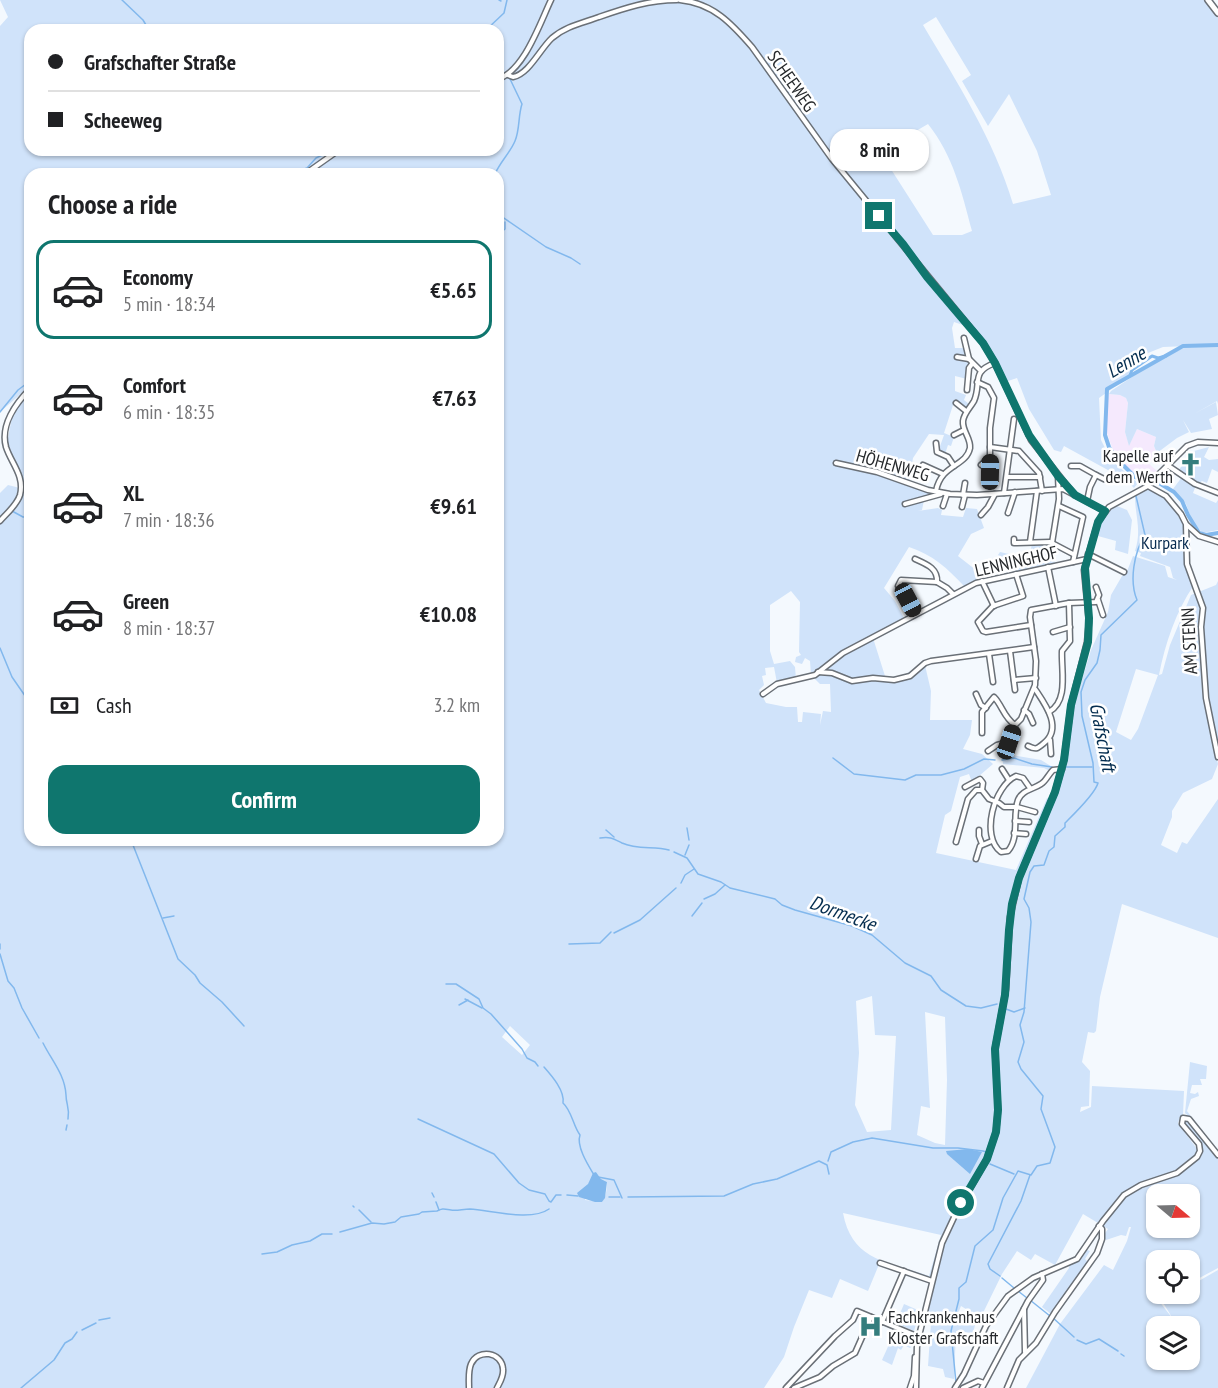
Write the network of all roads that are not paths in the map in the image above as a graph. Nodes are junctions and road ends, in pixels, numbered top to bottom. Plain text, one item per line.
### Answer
1 (551, 0) edge
2 (679, 0) edge
3 (1208, 0) edge
4 (1218, 13) edge
5 (508, 75) junction
6 (504, 77) edge
7 (330, 156) edge
8 (314, 168) edge
9 (964, 338) dead end
10 (957, 357) dead end
11 (969, 359) junction
12 (995, 363) junction
13 (972, 364) junction
14 (981, 371) junction
15 (977, 381) junction
16 (967, 390) dead end
17 (24, 396) edge
18 (956, 403) dead end
19 (966, 411) junction
20 (1014, 419) dead end
21 (964, 430) junction
22 (954, 435) dead end
23 (936, 442) dead end
24 (1218, 443) edge
25 (990, 447) junction
26 (1011, 449) junction
27 (990, 458) junction
28 (836, 463) dead end
29 (923, 465) dead end
30 (981, 465) dead end
31 (1167, 465) junction
32 (954, 466) junction
33 (1071, 466) dead end
34 (990, 472) dead end
35 (943, 474) junction
36 (1096, 475) junction
37 (1058, 476) junction
38 (1007, 477) junction
39 (1040, 477) junction
40 (1104, 479) dead end
41 (965, 483) dead end
42 (1148, 485) junction
43 (1059, 489) junction
44 (936, 491) junction
45 (1040, 491) junction
46 (1015, 492) junction
47 (1072, 492) junction
48 (942, 493) junction
49 (1004, 493) junction
50 (1218, 493) edge
51 (947, 494) junction
52 (995, 494) junction
53 (964, 495) junction
54 (1087, 501) junction
55 (905, 504) dead end
56 (943, 506) dead end
57 (1059, 506) junction
58 (962, 507) dead end
59 (1105, 511) junction
60 (1008, 513) dead end
61 (981, 515) dead end
62 (0, 521) edge
63 (1186, 524) junction
64 (1014, 539) dead end
65 (1030, 542) junction
66 (1218, 542) edge
67 (1052, 543) junction
68 (1073, 554) junction
69 (1088, 554) junction
70 (915, 559) dead end
71 (1087, 559) junction
72 (1073, 562) junction
73 (1048, 567) junction
74 (1124, 572) dead end
75 (1016, 574) junction
76 (982, 581) junction
77 (937, 582) junction
78 (1096, 587) dead end
79 (953, 594) junction
80 (1098, 600) junction
81 (1069, 603) junction
82 (1087, 603) junction
83 (994, 606) junction
84 (1056, 606) junction
85 (915, 614) junction
86 (1102, 615) dead end
87 (1031, 625) junction
88 (1070, 627) junction
89 (1053, 632) dead end
90 (1034, 647) junction
91 (1010, 651) junction
92 (989, 654) junction
93 (818, 672) junction
94 (1036, 678) junction
95 (1014, 680) junction
96 (993, 682) dead end
97 (1035, 688) junction
98 (1015, 690) dead end
99 (764, 694) dead end
100 (976, 694) dead end
101 (986, 708) junction
102 (1024, 710) junction
103 (1049, 712) junction
104 (1033, 723) dead end
105 (1015, 725) junction
106 (982, 733) dead end
107 (1050, 739) junction
108 (1028, 746) dead end
109 (988, 751) dead end
110 (1051, 754) dead end
111 (1218, 757) edge
112 (1002, 769) dead end
113 (1062, 770) junction
114 (1009, 780) junction
115 (965, 787) dead end
116 (1030, 788) junction
117 (982, 790) junction
118 (995, 801) junction
119 (1017, 807) junction
120 (1035, 812) dead end
121 (1015, 821) junction
122 (1029, 822) dead end
123 (979, 830) dead end
124 (1014, 834) junction
125 (1026, 834) dead end
126 (992, 841) junction
127 (956, 842) dead end
128 (982, 844) junction
129 (976, 859) dead end
130 (1218, 1155) edge
131 (1099, 1226) junction
132 (880, 1263) dead end
133 (903, 1271) junction
134 (1042, 1274) junction
135 (932, 1281) junction
136 (1024, 1308) junction
137 (871, 1317) junction
138 (882, 1322) junction
139 (919, 1337) junction
140 (1025, 1353) junction
141 (916, 1355) junction
142 (983, 1385) edge
143 (469, 1388) edge
144 (497, 1388) edge
145 (786, 1388) edge
146 (794, 1388) edge
147 (910, 1388) edge
148 (916, 1388) edge
149 (956, 1388) edge
150 (963, 1388) edge
151 (1007, 1388) edge

1 - 5 street
2 - 5 street, SCHEEWEG
2 - 12 street, SCHEEWEG
3 - 4 main road
5 - 6 street, SCHEEWEG
7 - 8 street
9 - 11 street
10 - 11 street
11 - 13 street
12 - 14 street
12 - 37 street, SCHEEWEG
13 - 14 street
13 - 16 street
14 - 15 street
15 - 19 street
15 - 25 street
17 - 62 street
18 - 19 street
19 - 21 street
20 - 26 street
21 - 22 street
21 - 32 street
23 - 32 street
24 - 31 street
25 - 26 street
25 - 27 street
26 - 38 street
26 - 39 street
27 - 30 street
27 - 34 street
28 - 44 street, HÖHENWEG
29 - 35 street
31 - 42 street
31 - 50 street
32 - 35 street
33 - 36 street
35 - 44 street
36 - 40 street
36 - 54 street
37 - 43 street
37 - 47 street, SCHEEWEG
38 - 39 street
38 - 49 street
39 - 45 street
41 - 53 street
42 - 59 street
42 - 63 street
43 - 45 street, HÖHENWEG
43 - 47 street, HÖHENWEG
43 - 57 street
44 - 48 street, HÖHENWEG
45 - 46 street, HÖHENWEG
45 - 65 street
46 - 49 street, HÖHENWEG
46 - 60 street
47 - 54 street, HÖHENWEG
48 - 51 street, HÖHENWEG
48 - 55 street, HÖHENWEG
49 - 52 street, HÖHENWEG
51 - 53 street, HÖHENWEG
51 - 56 street, HÖHENWEG
52 - 53 street, HÖHENWEG
52 - 61 street
53 - 58 street
54 - 59 street, HÖHENWEG
57 - 67 street
57 - 68 street
59 - 69 street
63 - 66 street
63 - 111 street, AM STENN
64 - 65 street
65 - 67 street
67 - 68 street
68 - 72 street
69 - 71 street
69 - 74 street
70 - 77 street
71 - 72 street, LENNINGHOF
71 - 82 street
72 - 73 street, LENNINGHOF
73 - 75 street, LENNINGHOF
73 - 84 street
75 - 76 street, LENNINGHOF
75 - 83 street
76 - 79 street, LENNINGHOF
76 - 83 street
77 - 79 street
77 - 85 street
78 - 80 street
79 - 85 street, LENNINGHOF
80 - 82 street
80 - 86 street
81 - 82 street
81 - 84 street
81 - 88 street
82 - 113 street
83 - 87 street
84 - 87 street
85 - 93 street, LENNINGHOF
87 - 90 street
88 - 89 street
88 - 103 street
90 - 91 street
90 - 94 street
91 - 92 street
91 - 95 street
92 - 93 street
92 - 96 street
93 - 99 street, LENNINGHOF
94 - 95 street
94 - 97 street
95 - 98 street
97 - 102 street
97 - 103 street
100 - 101 street
101 - 105 street
101 - 106 street
102 - 104 street
102 - 105 street
103 - 107 street
105 - 109 street
107 - 108 street
107 - 110 street
112 - 114 street
113 - 116 street
113 - 135 street
114 - 116 street
114 - 118 street
115 - 117 street
116 - 119 street
117 - 118 street
117 - 127 street
118 - 119 street
118 - 126 street
119 - 120 street
119 - 121 street
121 - 122 street
121 - 124 street
123 - 128 street
124 - 125 street
124 - 126 street
126 - 128 street
128 - 129 street
130 - 131 street
131 - 134 street
131 - 140 street
132 - 133 street
133 - 135 street
133 - 138 street
134 - 136 street
134 - 149 street
135 - 139 street
136 - 140 street
136 - 142 street
137 - 138 street
137 - 145 street
137 - 146 street
138 - 139 street
139 - 141 street
140 - 151 street
141 - 147 street
141 - 148 street
142 - 150 street
143 - 144 street

